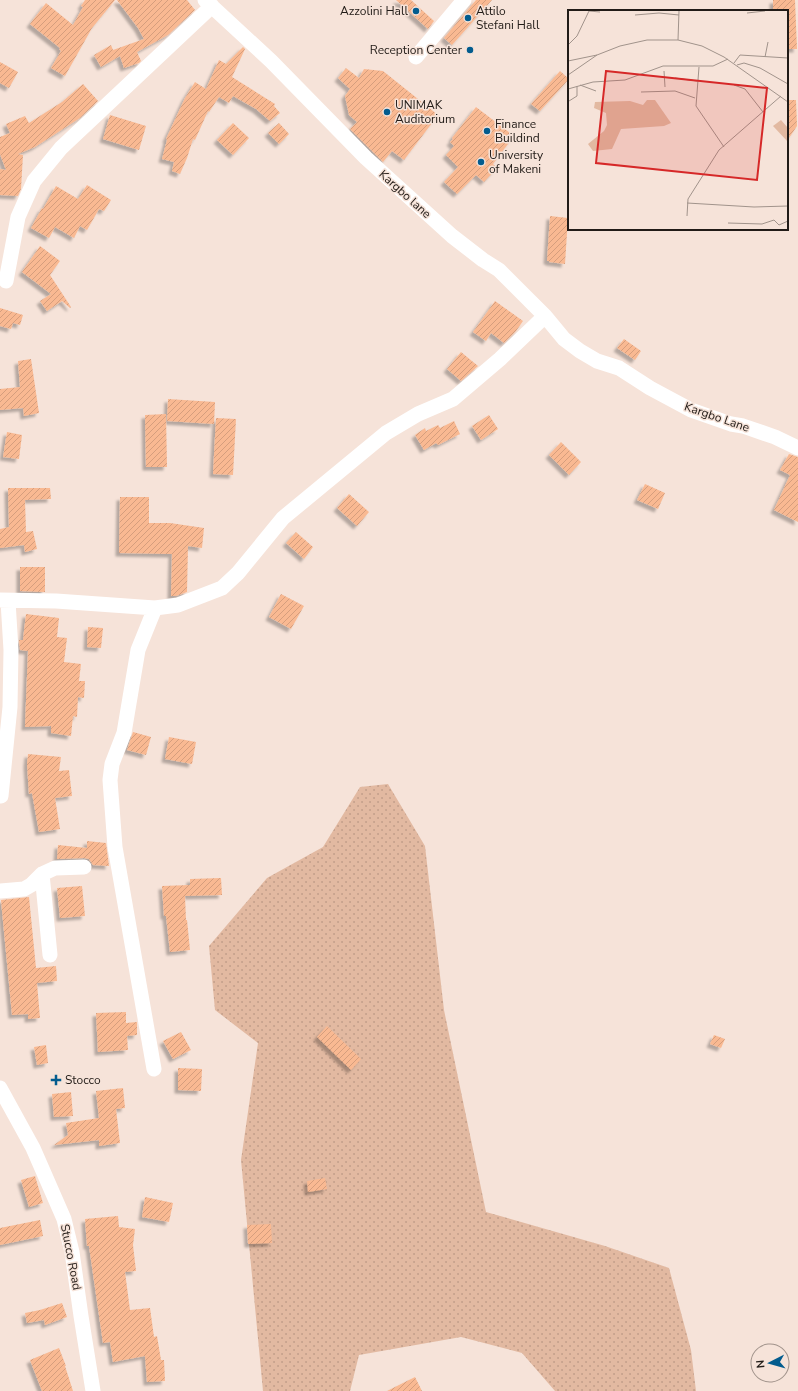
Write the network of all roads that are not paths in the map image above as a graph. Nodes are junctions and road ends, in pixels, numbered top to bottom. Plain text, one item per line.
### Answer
1 (464, 0) edge
2 (209, 3) edge
3 (416, 57) dead end
4 (6, 281) dead end
5 (544, 316) junction
6 (619, 368) joint
7 (798, 448) edge
8 (4, 601) edge
9 (155, 608) junction
10 (1, 796) dead end
11 (84, 867) dead end
12 (42, 874) junction
13 (0, 891) edge
14 (50, 955) dead end
15 (154, 1069) dead end
16 (0, 1088) edge
17 (93, 1391) edge

1 - 3 street
2 - 4 street
2 - 5 street, Kargbo lane
5 - 6 street, Kargbo lane
5 - 9 street
6 - 7 street, Kargbo Lane
8 - 9 street
8 - 10 street
9 - 15 street
11 - 12 street
12 - 13 street
12 - 14 street
16 - 17 street, Stucco Road

